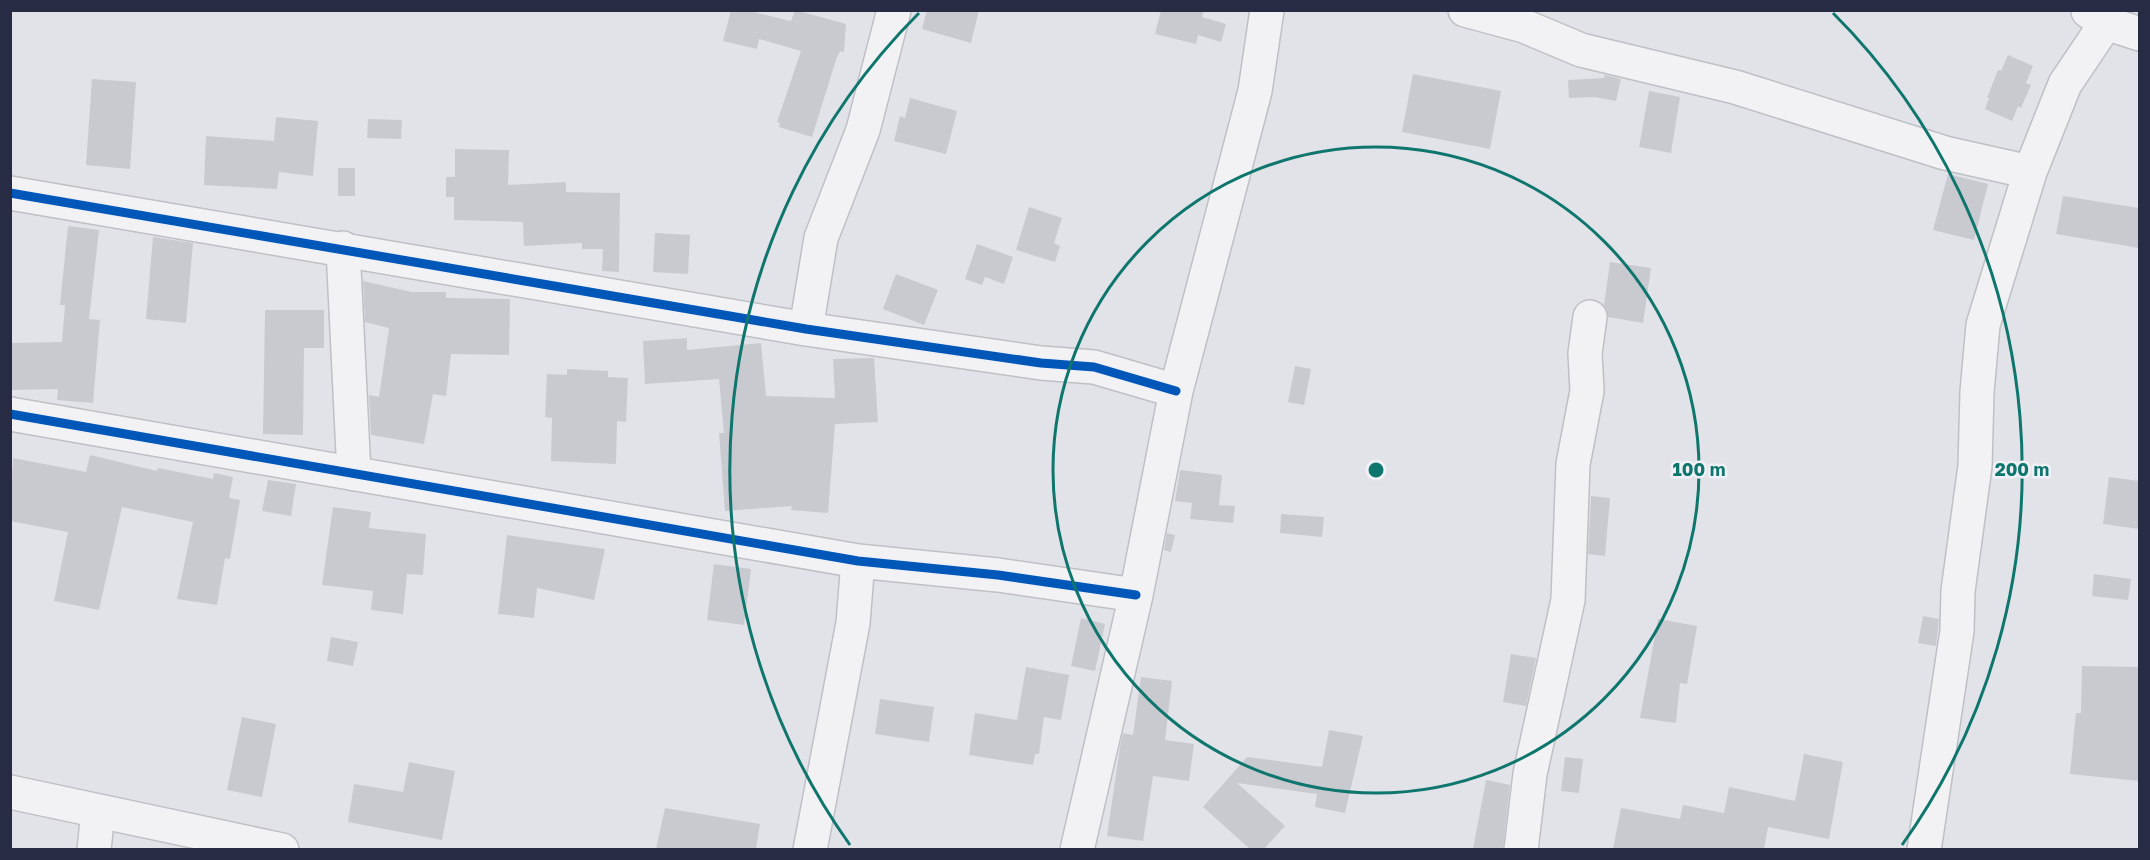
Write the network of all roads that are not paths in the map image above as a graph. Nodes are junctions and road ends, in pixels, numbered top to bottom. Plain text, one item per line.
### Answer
1 (894, 10) edge
2 (1267, 10) edge
3 (1465, 10) edge
4 (2096, 17) edge
5 (2139, 34) edge
6 (2030, 172) junction
7 (10, 193) edge
8 (343, 248) junction
9 (1590, 316) dead end
10 (806, 329) junction
11 (1176, 391) junction
12 (10, 414) edge
13 (354, 474) junction
14 (858, 561) junction
15 (1136, 595) junction
16 (10, 792) edge
17 (98, 811) junction
18 (94, 849) edge
19 (282, 849) edge
20 (810, 849) edge
21 (1077, 849) edge
22 (1521, 849) edge
23 (1924, 849) edge

1 - 10 street
2 - 11 street
3 - 6 street
4 - 5 street
4 - 6 street
6 - 23 street
7 - 8 street
8 - 10 street
8 - 13 street
9 - 22 street
10 - 11 street
11 - 15 street
12 - 13 street
13 - 14 street
14 - 15 street
14 - 20 street
15 - 21 street
16 - 17 street
17 - 18 street
17 - 19 street

